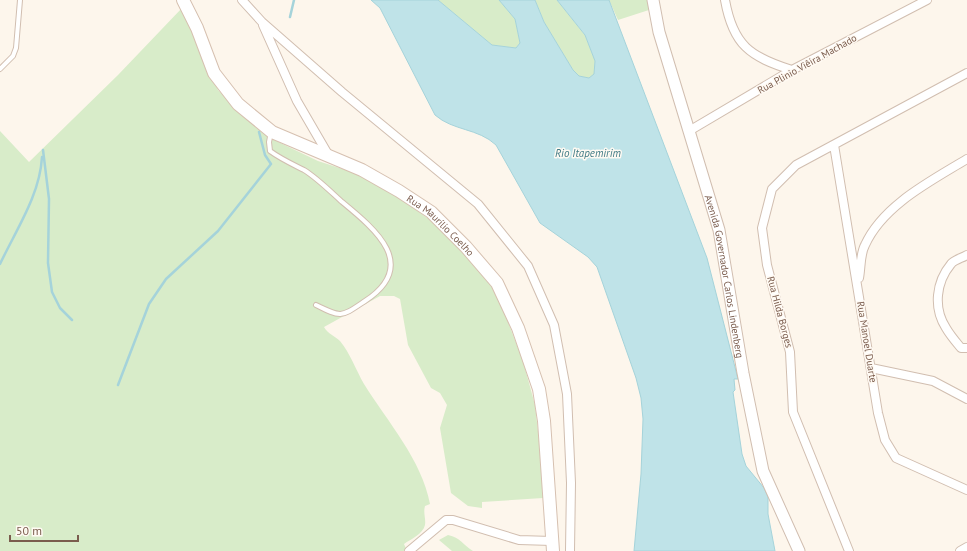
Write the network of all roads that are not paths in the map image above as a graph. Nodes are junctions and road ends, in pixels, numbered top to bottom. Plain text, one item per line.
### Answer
1 (20, 0) edge
2 (183, 0) edge
3 (242, 0) edge
4 (653, 0) edge
5 (725, 0) edge
6 (928, 0) edge
7 (262, 22) junction
8 (0, 69) edge
9 (792, 70) junction
10 (967, 73) edge
11 (689, 131) junction
12 (272, 132) junction
13 (834, 145) junction
14 (329, 156) junction
15 (967, 159) edge
16 (967, 255) edge
17 (858, 285) junction
18 (316, 305) dead end
19 (964, 348) edge
20 (871, 368) junction
21 (967, 399) edge
22 (967, 490) edge
23 (552, 546) edge
24 (967, 547) edge
25 (409, 551) edge
26 (570, 551) edge
27 (799, 551) edge
28 (850, 551) edge
29 (960, 551) edge

1 - 8 lane
2 - 12 main road, Rua Maurílio Coelho
3 - 7 street
4 - 11 street, Avenida Governador Carlos Lindenberg
5 - 9 street
6 - 9 street, Rua Plinio Viêira Machado
7 - 14 street
7 - 26 street
9 - 11 street, Rua Plinio Viêira Machado
10 - 13 street
11 - 27 street, Avenida Governador Carlos Lindenberg
12 - 14 main road, Rua Maurílio Coelho
12 - 18 lane
13 - 17 street, Rua Manoel Duarte
13 - 28 street, Rua Hilda Borges
14 - 23 main road, Rua Maurílio Coelho
15 - 17 street
16 - 19 street
17 - 20 street, Rua Manoel Duarte
20 - 21 street
20 - 22 street, Rua Manoel Duarte
23 - 25 street
24 - 29 street

